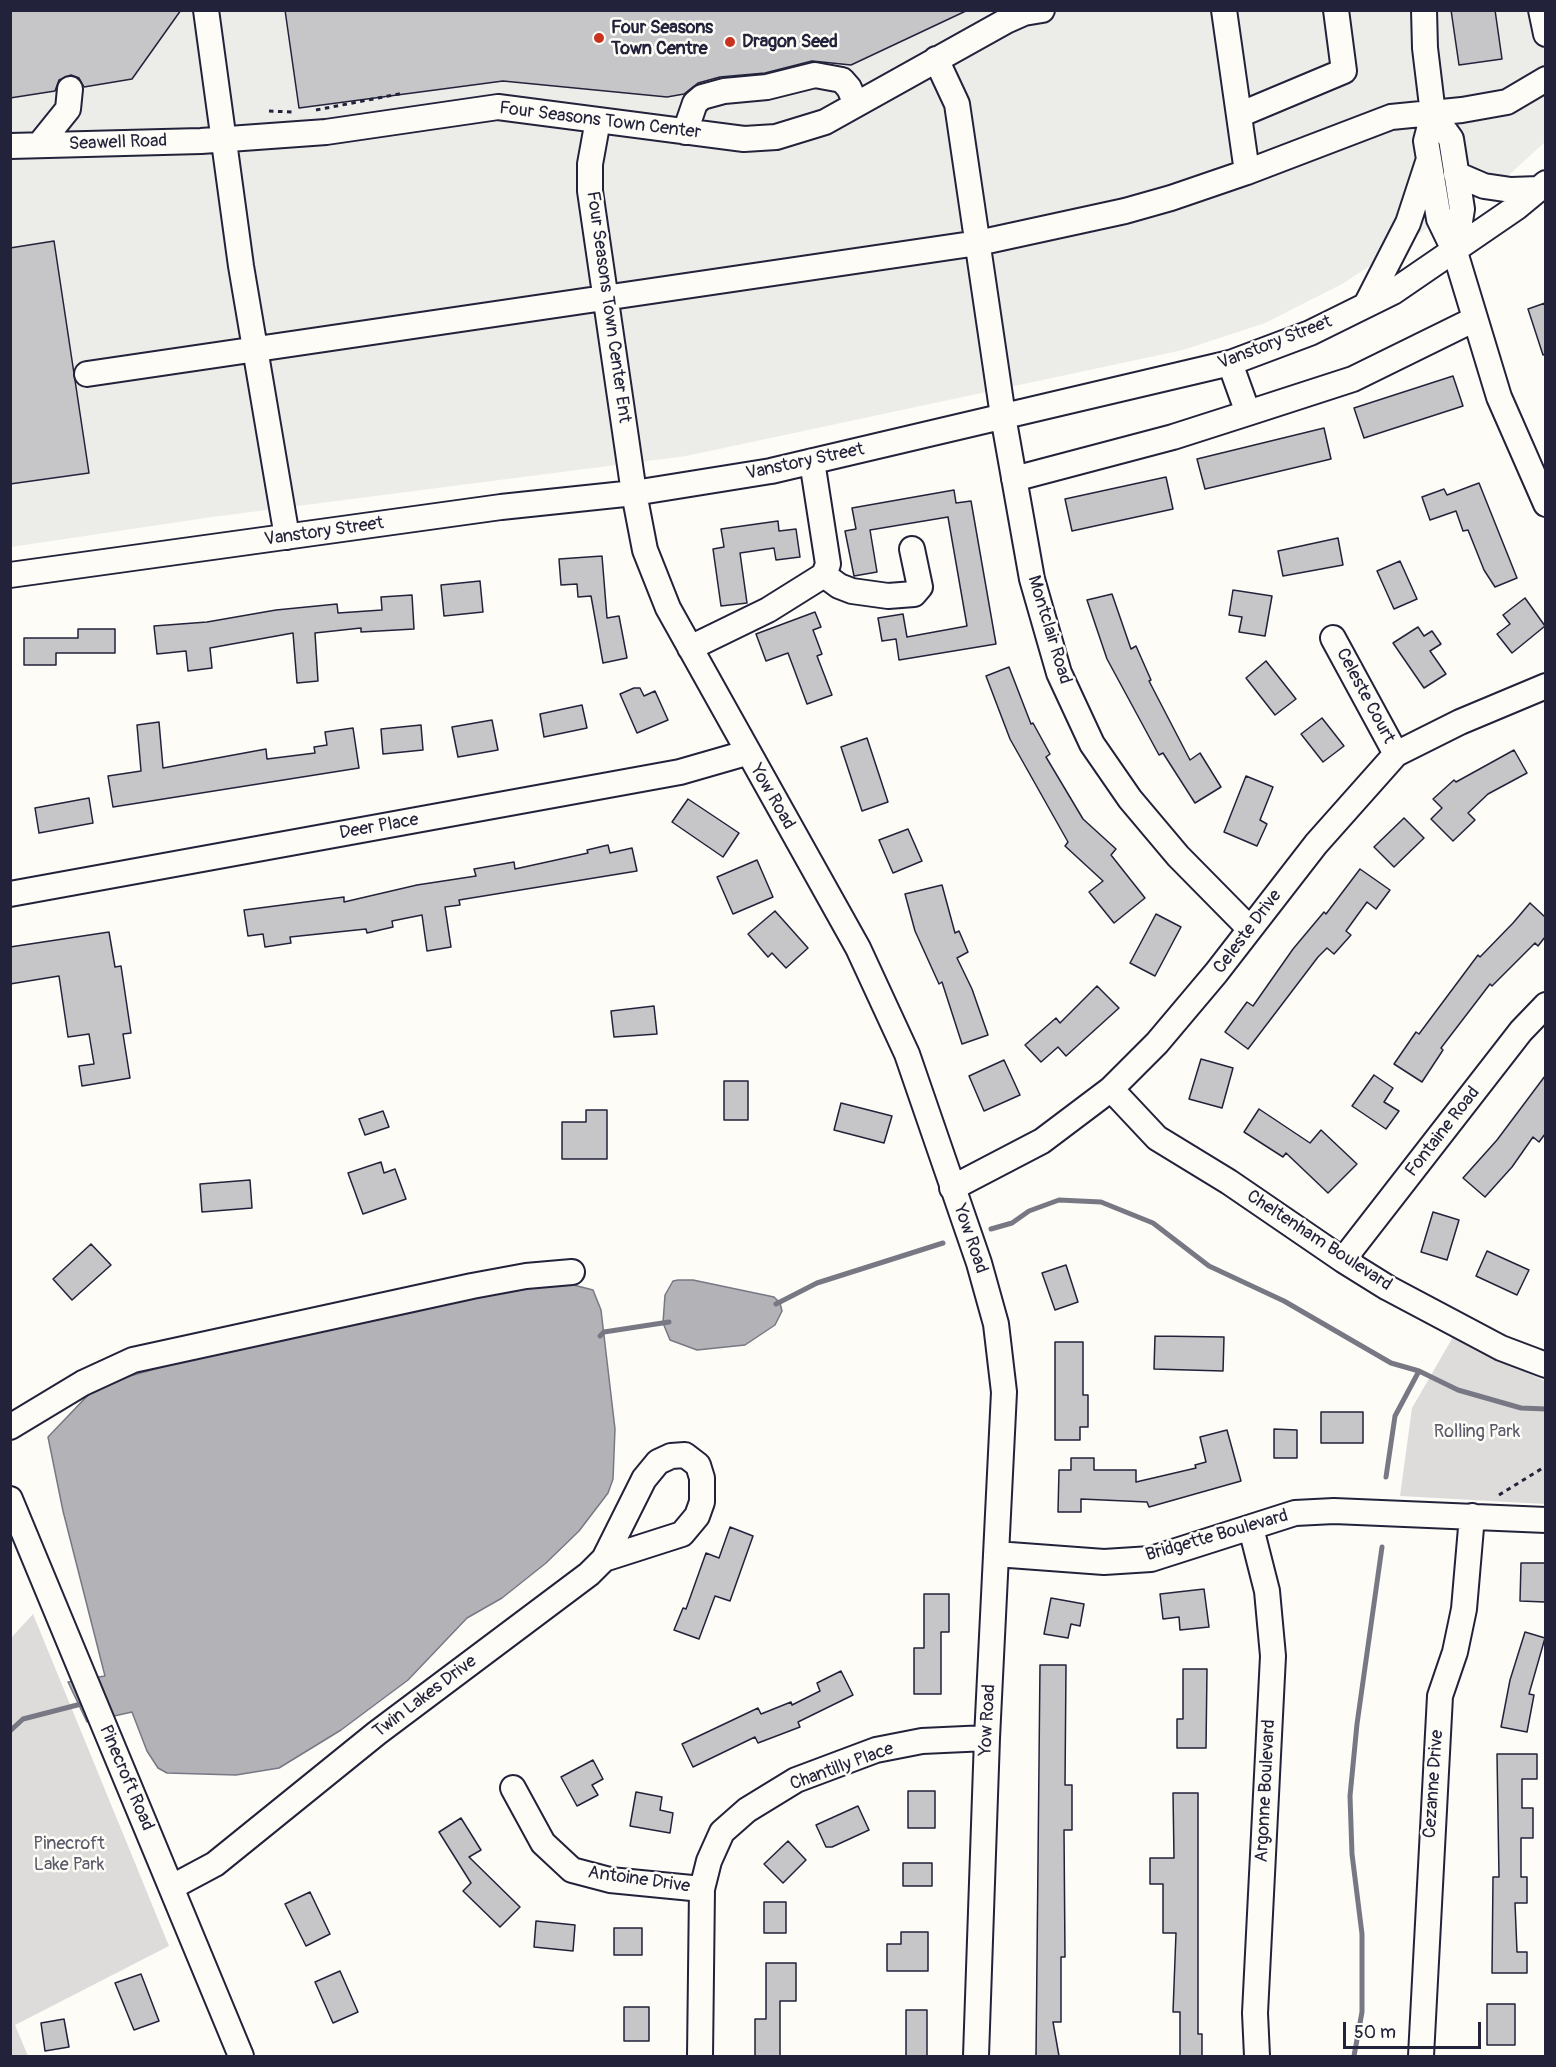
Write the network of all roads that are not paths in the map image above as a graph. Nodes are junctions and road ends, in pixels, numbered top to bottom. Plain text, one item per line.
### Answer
1 (206, 10) edge
2 (1042, 10) edge
3 (1224, 10) edge
4 (1336, 10) edge
5 (1424, 10) edge
6 (1541, 10) edge
7 (1545, 34) edge
8 (936, 59) junction
9 (1545, 79) edge
10 (69, 89) dead end
11 (856, 104) junction
12 (1433, 114) junction
13 (1239, 115) junction
14 (598, 120) junction
15 (685, 132) junction
16 (225, 140) junction
17 (39, 145) junction
18 (10, 146) edge
19 (1429, 160) junction
20 (1247, 171) junction
21 (1456, 174) junction
22 (1542, 186) edge
23 (978, 243) junction
24 (1455, 252) junction
25 (606, 300) junction
26 (1366, 305) junction
27 (1475, 319) junction
28 (256, 350) junction
29 (1230, 363) junction
30 (87, 374) dead end
31 (1248, 413) junction
32 (1003, 416) junction
33 (812, 461) junction
34 (1014, 479) junction
35 (634, 493) junction
36 (1545, 504) edge
37 (287, 537) junction
38 (912, 549) dead end
39 (10, 575) edge
40 (824, 575) junction
41 (1333, 638) dead end
42 (690, 648) junction
43 (1545, 686) edge
44 (746, 753) junction
45 (1396, 754) junction
46 (10, 894) edge
47 (1249, 928) junction
48 (1545, 1005) edge
49 (1111, 1089) junction
50 (952, 1188) junction
51 (1342, 1260) junction
52 (572, 1272) dead end
53 (1545, 1365) edge
54 (10, 1427) edge
55 (10, 1499) edge
56 (1472, 1516) junction
57 (1545, 1520) edge
58 (1251, 1528) junction
59 (996, 1554) junction
60 (604, 1558) junction
61 (987, 1738) junction
62 (513, 1788) dead end
63 (172, 1887) junction
64 (702, 1889) junction
65 (241, 2056) edge
66 (700, 2056) edge
67 (976, 2056) edge
68 (1257, 2056) edge
69 (1421, 2056) edge

1 - 16 street
2 - 8 street, Four Seasons Town Center
3 - 13 street
4 - 13 street
5 - 12 street
6 - 7 street
8 - 11 street, Four Seasons Town Center
8 - 23 street
9 - 12 street
10 - 17 street
11 - 15 street, Four Seasons Town Center
11 - 15 street
12 - 19 street
12 - 20 street
12 - 21 street
13 - 20 street
14 - 15 street, Four Seasons Town Center
14 - 16 street, Four Seasons Town Center
14 - 25 street, Four Seasons Town Center Ent
16 - 17 street, Seawell Road
16 - 28 street
17 - 18 street, Seawell Road
19 - 24 street
19 - 26 street
20 - 23 street
21 - 22 street
21 - 24 street
22 - 24 street, Vanstory Street
23 - 25 street
23 - 32 street
24 - 26 street, Vanstory Street
24 - 27 street
25 - 28 street
25 - 35 street, Four Seasons Town Center Ent
26 - 29 street, Vanstory Street
27 - 31 street
27 - 36 street
28 - 30 street
28 - 37 street
29 - 31 street
29 - 32 street, Vanstory Street
31 - 34 street
32 - 33 street, Vanstory Street
32 - 34 street, Montclair Road
33 - 35 street, Vanstory Street
33 - 40 street
34 - 47 street, Montclair Road
35 - 37 street, Vanstory Street
35 - 42 street, Yow Road
37 - 39 street, Vanstory Street
38 - 40 street
40 - 42 street
41 - 45 street, Celeste Court
42 - 44 street, Yow Road
43 - 45 street, Celeste Drive
44 - 46 street, Deer Place
44 - 50 street, Yow Road
45 - 47 street, Celeste Drive
47 - 49 street, Celeste Drive
48 - 51 street, Fontaine Road
49 - 50 street, Celeste Drive
49 - 51 street, Cheltenham Boulevard
50 - 59 street, Yow Road
51 - 53 street, Cheltenham Boulevard
52 - 54 street
55 - 63 street, Pinecroft Road
56 - 57 street, Bridgette Boulevard
56 - 58 street, Bridgette Boulevard
56 - 69 street, Cezanne Drive
58 - 59 street, Bridgette Boulevard
58 - 68 street, Argonne Boulevard
59 - 61 street, Yow Road
60 - 60 street, Twin Lakes Drive
60 - 63 street, Twin Lakes Drive
61 - 64 street, Chantilly Place
61 - 67 street, Yow Road
62 - 64 street, Antoine Drive
63 - 65 street, Pinecroft Road
64 - 66 street, Chantilly Place

